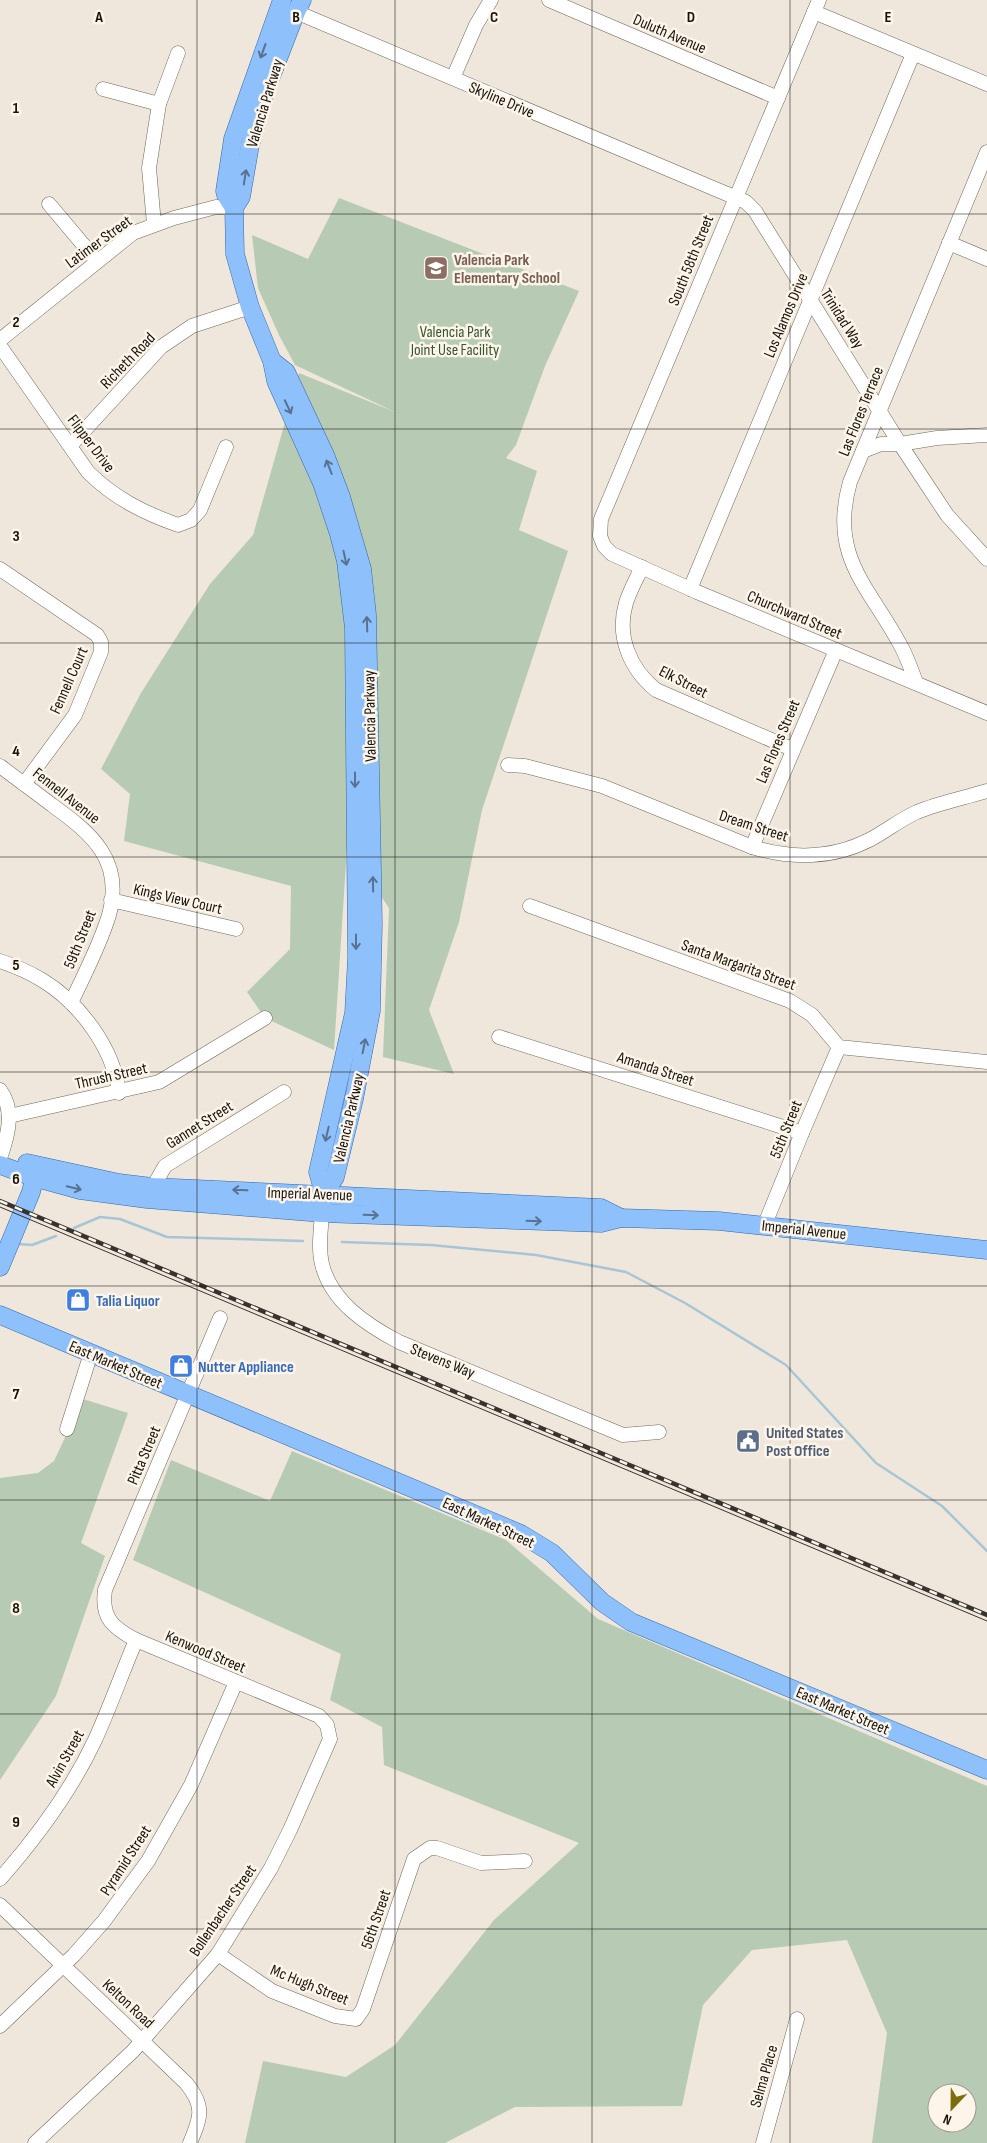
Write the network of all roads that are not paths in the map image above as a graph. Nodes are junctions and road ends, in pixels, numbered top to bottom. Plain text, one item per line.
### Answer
1 (492, 0) edge
2 (549, 0) edge
3 (286, 3) edge
4 (816, 6) edge
5 (178, 53) dead end
6 (913, 54) junction
7 (453, 78) junction
8 (987, 84) edge
9 (103, 89) dead end
10 (778, 98) junction
11 (159, 104) junction
12 (987, 152) edge
13 (735, 197) junction
14 (49, 204) dead end
15 (234, 208) junction
16 (154, 224) junction
17 (949, 243) junction
18 (987, 259) edge
19 (97, 261) junction
20 (811, 300) junction
21 (250, 307) junction
22 (0, 340) edge
23 (0, 346) edge
24 (879, 410) junction
25 (987, 435) edge
26 (900, 444) junction
27 (71, 445) junction
28 (226, 447) dead end
29 (863, 451) junction
30 (600, 536) joint
31 (987, 559) edge
32 (642, 567) junction
33 (0, 569) edge
34 (690, 589) junction
35 (836, 650) junction
36 (916, 682) junction
37 (987, 713) edge
38 (792, 749) junction
39 (508, 765) dead end
40 (0, 766) edge
41 (24, 784) junction
42 (987, 791) edge
43 (752, 846) junction
44 (105, 858) joint
45 (111, 900) junction
46 (530, 906) dead end
47 (236, 929) dead end
48 (0, 961) edge
49 (71, 1003) junction
50 (265, 1018) dead end
51 (499, 1037) dead end
52 (839, 1047) junction
53 (987, 1062) edge
54 (0, 1090) edge
55 (284, 1092) dead end
56 (119, 1093) junction
57 (10, 1116) junction
58 (802, 1133) junction
59 (0, 1158) edge
60 (35, 1172) junction
61 (149, 1193) junction
62 (324, 1193) junction
63 (322, 1213) junction
64 (621, 1218) junction
65 (765, 1224) junction
66 (987, 1250) edge
67 (0, 1267) edge
68 (0, 1315) edge
69 (220, 1318) dead end
70 (91, 1353) junction
71 (187, 1394) junction
72 (67, 1429) dead end
73 (659, 1432) dead end
74 (104, 1606) joint
75 (136, 1640) junction
76 (236, 1682) junction
77 (309, 1712) joint
78 (987, 1770) edge
79 (525, 1861) dead end
80 (0, 1879) edge
81 (0, 1905) edge
82 (218, 1954) junction
83 (63, 1965) junction
84 (363, 2009) joint
85 (798, 2019) dead end
86 (0, 2026) edge
87 (143, 2040) junction
88 (35, 2143) edge
89 (190, 2143) edge
90 (763, 2143) edge

1 - 7 street
2 - 10 street, Duluth Avenue
3 - 7 street, Skyline Drive
3 - 15 main road, Valencia Parkway
4 - 6 street
4 - 10 street, South 58th Street
5 - 11 street
6 - 8 street
6 - 20 street, Los Alamos Drive
7 - 13 street, Skyline Drive
9 - 11 street
10 - 13 street, South 58th Street
11 - 16 street
12 - 17 street, Las Flores Terrace
13 - 20 street, Trinidad Way
13 - 30 street, South 58th Street
14 - 19 street
15 - 16 street, Latimer Street
15 - 21 main road, Valencia Parkway
16 - 19 street, Latimer Street
17 - 18 street
17 - 24 street, Las Flores Terrace
19 - 22 street, Latimer Street
20 - 24 street, Trinidad Way
20 - 34 street, Los Alamos Drive
21 - 27 street, Richeth Road
21 - 62 main road, Valencia Parkway
23 - 27 street, Flipper Drive
24 - 26 street, Trinidad Way
24 - 29 street, Las Flores Terrace
25 - 26 street
26 - 29 street
26 - 31 street, Trinidad Way
27 - 28 street, Flipper Drive
29 - 36 street, Las Flores Terrace
30 - 32 street, Churchward Street
32 - 34 street, Churchward Street
32 - 38 street, Elk Street
33 - 41 street, Fennell Court
34 - 35 street, Churchward Street
35 - 36 street, Churchward Street
35 - 38 street, Las Flores Street
36 - 37 street, Churchward Street
38 - 43 street, Las Flores Street
39 - 43 street, Dream Street
40 - 41 street, Fennell Avenue
41 - 44 street, Fennell Avenue
42 - 43 street, Dream Street
44 - 45 street, 59th Street
45 - 47 street, Kings View Court
45 - 49 street, 59th Street
46 - 52 street, Santa Margarita Street
48 - 49 street
49 - 56 street
50 - 56 street, Thrush Street
51 - 58 street, Amanda Street
52 - 53 street
52 - 58 street, 55th Street
54 - 57 street
55 - 61 street, Gannet Street
56 - 57 street, Thrush Street
57 - 59 street
58 - 65 street, 55th Street
59 - 60 main road, Imperial Avenue
60 - 61 main road, Imperial Avenue
60 - 67 main road
62 -> 61 main road, Imperial Avenue
61 - 63 main road, Imperial Avenue
62 - 63 main road, Stevens Way
62 - 64 main road, Imperial Avenue
63 -> 64 main road, Imperial Avenue
63 - 73 street, Stevens Way
64 - 65 main road, Imperial Avenue
65 - 66 main road, Imperial Avenue
68 - 70 main road, East Market Street
69 - 71 street, Pitta Street
70 - 71 main road, East Market Street
70 - 72 street
71 - 74 street, Pitta Street
71 - 78 main road, East Market Street
74 - 75 street, Kenwood Street
75 - 76 street, Kenwood Street
75 - 80 street, Alvin Street
76 - 77 street, Kenwood Street
76 - 83 street, Pyramid Street
77 - 82 street, Bollenbacher Street
79 - 84 street, 56th Street
81 - 83 street, Kelton Road
82 - 84 street, Mc Hugh Street
82 - 87 street, Bollenbacher Street
83 - 86 street, Pyramid Street
83 - 87 street, Kelton Road
85 - 90 street, Selma Place
87 - 88 street, Bollenbacher Street
87 - 89 street, Kelton Road

